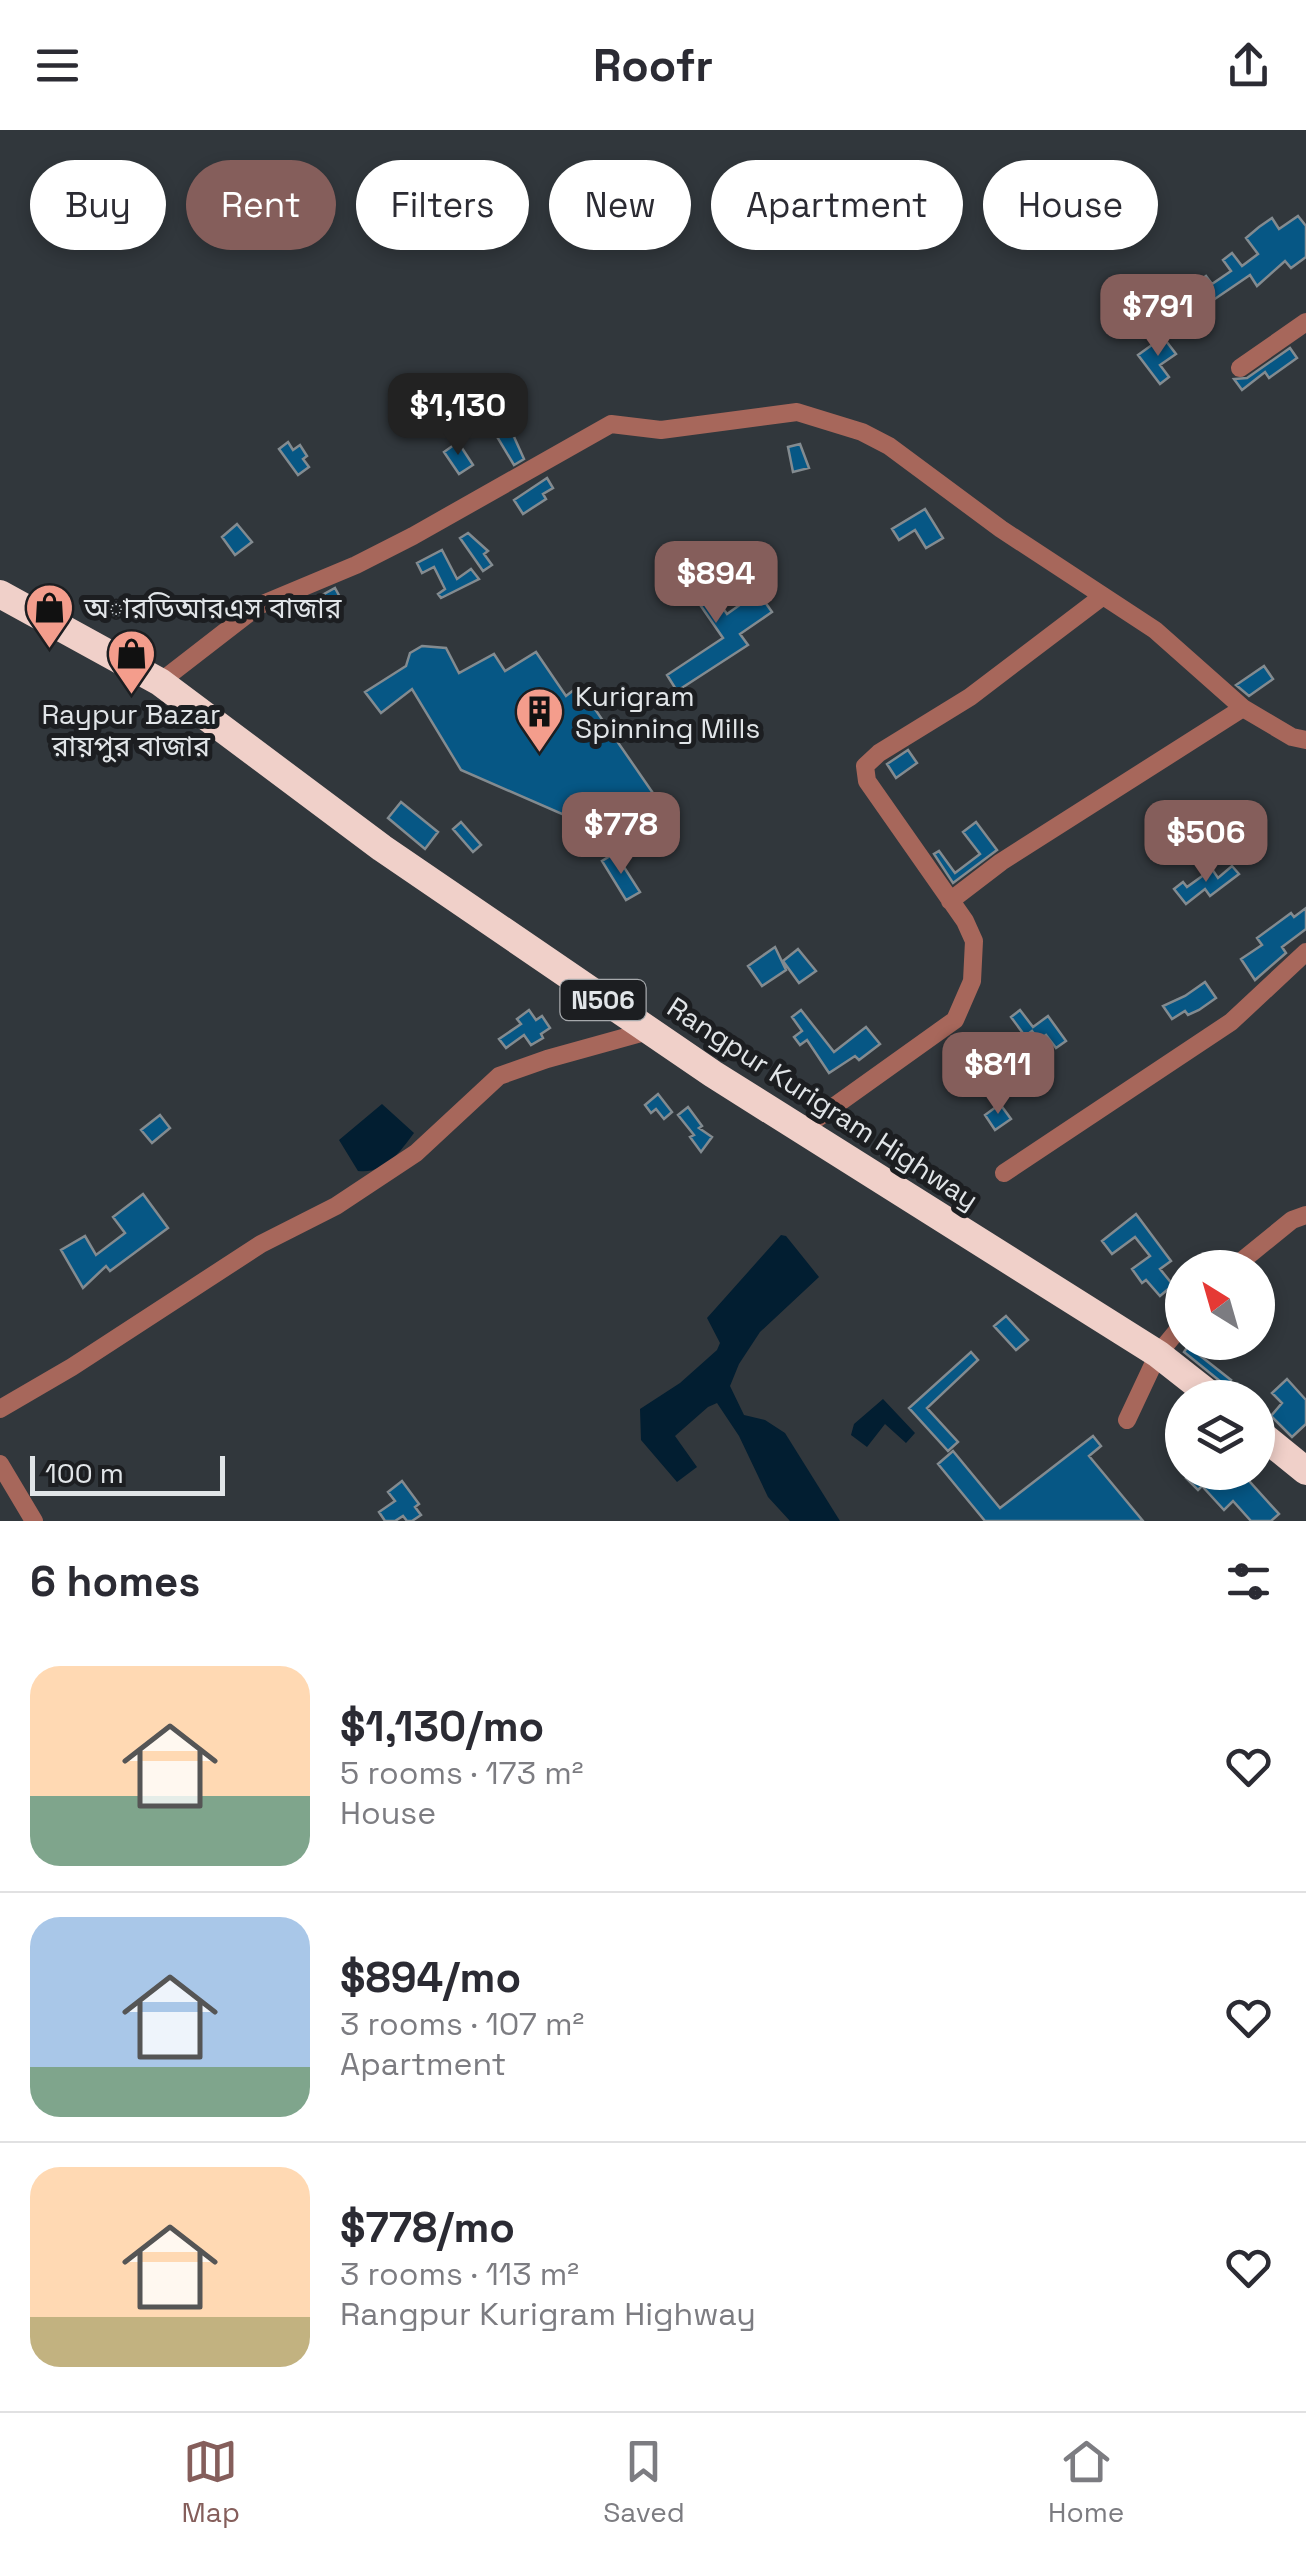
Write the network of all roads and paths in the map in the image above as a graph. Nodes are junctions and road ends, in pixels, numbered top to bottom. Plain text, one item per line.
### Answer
1 (1306, 322) edge
2 (1240, 368) dead end
3 (0, 594) edge
4 (1103, 596) junction
5 (160, 682) junction
6 (1244, 708) junction
7 (1306, 740) edge
8 (950, 901) junction
9 (1306, 952) edge
10 (648, 1030) junction
11 (801, 1130) junction
12 (1004, 1173) dead end
13 (1306, 1215) edge
14 (1255, 1250) edge
15 (1165, 1345) edge
16 (1158, 1354) junction
17 (1191, 1380) edge
18 (0, 1409) edge
19 (1127, 1420) dead end
20 (1275, 1446) edge
21 (0, 1464) edge
22 (1306, 1471) edge
23 (34, 1521) edge

1 - 2 street
3 - 5 highway, Rangpur Kurigram Highway / N506
4 - 5 street
4 - 6 street
4 - 8 street
5 - 10 highway, Rangpur Kurigram Highway / N506
6 - 7 street
6 - 8 street
8 - 11 street
9 - 12 street
10 - 11 highway, Rangpur Kurigram Highway / N506
10 - 18 street
11 - 16 highway, Rangpur Kurigram Highway / N506
13 - 14 street
15 - 16 street
16 - 17 highway, Rangpur Kurigram Highway / N506
16 - 19 street
20 - 22 highway
21 - 23 street

